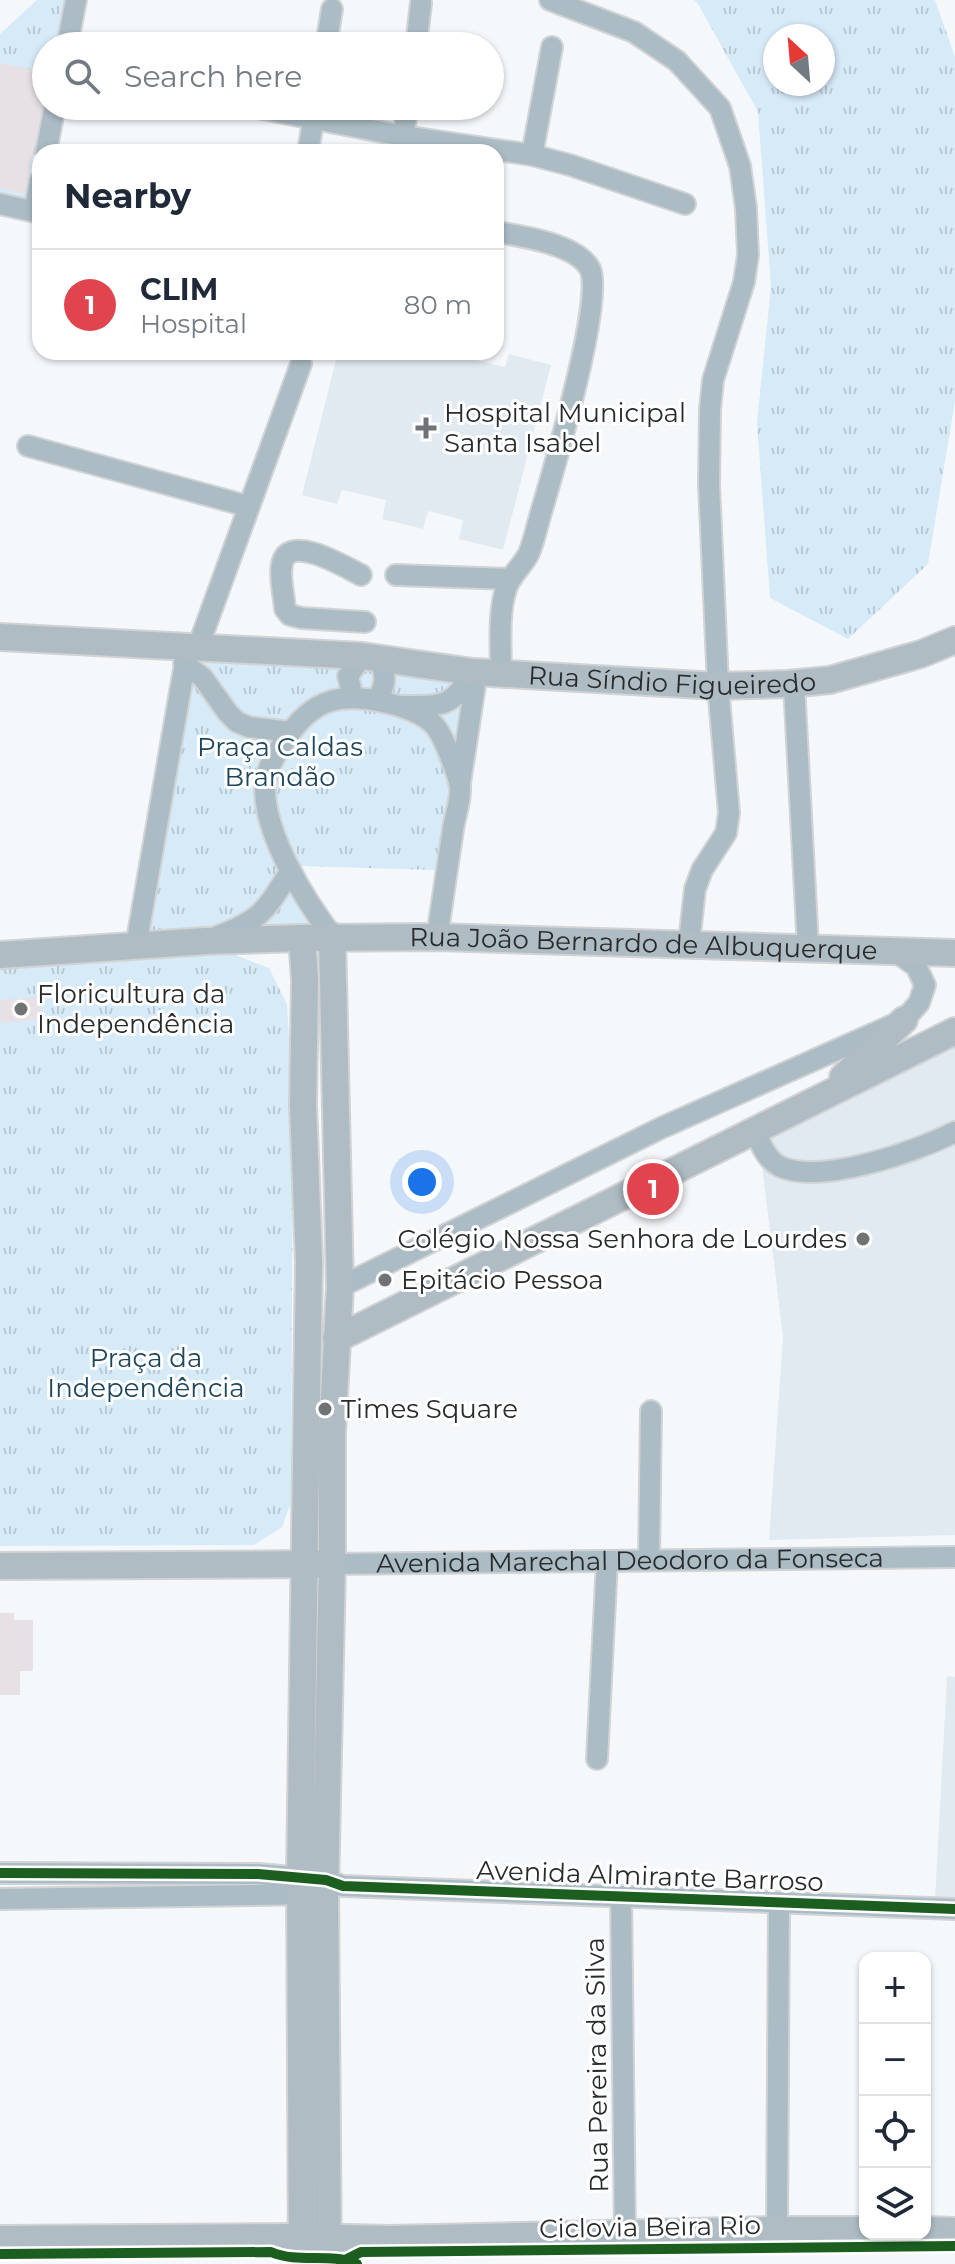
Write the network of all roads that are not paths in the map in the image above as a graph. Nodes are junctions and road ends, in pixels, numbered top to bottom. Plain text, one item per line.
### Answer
1 (76, 0) edge
2 (550, 0) edge
3 (421, 3) dead end
4 (332, 9) dead end
5 (70, 32) edge
6 (328, 32) edge
7 (418, 32) edge
8 (552, 47) dead end
9 (52, 120) edge
10 (314, 120) edge
11 (344, 120) edge
12 (406, 120) edge
13 (403, 136) junction
14 (48, 144) edge
15 (309, 144) edge
16 (457, 144) edge
17 (504, 151) edge
18 (532, 155) junction
19 (0, 204) edge
20 (685, 204) dead end
21 (32, 211) edge
22 (504, 233) edge
23 (301, 364) dead end
24 (28, 446) dead end
25 (247, 506) junction
26 (361, 575) dead end
27 (396, 575) dead end
28 (511, 579) junction
29 (365, 622) dead end
30 (0, 637) edge
31 (955, 640) edge
32 (190, 652) junction
33 (370, 658) junction
34 (484, 672) junction
35 (718, 686) junction
36 (795, 691) junction
37 (353, 698) junction
38 (387, 703) junction
39 (290, 732) junction
40 (460, 787) junction
41 (290, 872) junction
42 (332, 936) junction
43 (437, 937) junction
44 (302, 938) junction
45 (206, 941) junction
46 (689, 943) junction
47 (136, 946) junction
48 (808, 948) junction
49 (896, 952) junction
50 (955, 953) edge
51 (0, 955) edge
52 (904, 1020) junction
53 (955, 1031) edge
54 (820, 1098) junction
55 (754, 1130) junction
56 (955, 1132) edge
57 (340, 1287) junction
58 (336, 1339) junction
59 (651, 1411) dead end
60 (955, 1557) edge
61 (649, 1560) junction
62 (607, 1561) junction
63 (304, 1563) junction
64 (332, 1564) junction
65 (0, 1566) edge
66 (597, 1759) dead end
67 (0, 1873) edge
68 (319, 1886) junction
69 (621, 1896) junction
70 (0, 1899) edge
71 (779, 1903) junction
72 (955, 1909) edge
73 (777, 2230) junction
74 (859, 2230) edge
75 (931, 2230) edge
76 (955, 2231) edge
77 (625, 2233) junction
78 (315, 2237) junction
79 (0, 2239) edge
80 (302, 2264) edge
81 (328, 2264) edge

1 - 5 street
2 - 35 street
3 - 7 street
4 - 6 street
8 - 18 street
9 - 14 street
10 - 15 street
11 - 13 street
12 - 13 street
13 - 16 street
17 - 18 street
18 - 20 street
19 - 21 street
22 - 28 street
23 - 25 street
24 - 25 street
25 - 32 street
26 - 29 street
27 - 28 street
28 - 34 street
30 - 32 main road
31 - 36 main road, Rua Síndio Figueiredo
32 - 33 main road
32 - 39 street
32 - 47 street
33 - 34 main road
33 - 37 street
33 - 38 street
34 - 35 main road, Rua Síndio Figueiredo
34 - 38 street
34 - 40 street
35 - 36 main road, Rua Síndio Figueiredo
35 - 46 street
36 - 48 street
37 - 38 street
37 - 39 street
38 - 40 street
39 - 41 street
40 - 43 street
41 - 42 street
41 - 45 street
42 - 43 main road, Rua João Bernardo de Albuquerque
42 - 44 main road
42 - 57 main road
43 - 46 main road, Rua João Bernardo de Albuquerque
44 - 45 main road
44 - 63 main road
45 - 47 main road
46 - 48 main road, Rua João Bernardo de Albuquerque
47 - 51 main road
48 - 49 main road, Rua João Bernardo de Albuquerque
49 - 50 main road, Rua João Bernardo de Albuquerque
49 - 52 street
52 - 54 main road
52 - 57 street
53 - 54 main road
54 - 55 main road
55 - 56 street
55 - 58 main road
57 - 58 main road
58 - 64 main road
59 - 61 street
60 - 61 street, Avenida Marechal Deodoro da Fonseca
61 - 62 street, Avenida Marechal Deodoro da Fonseca
62 - 64 street, Avenida Marechal Deodoro da Fonseca
62 - 66 street
63 - 64 main road, Avenida Marechal Deodoro da Fonseca
63 - 65 main road
63 - 68 main road
64 - 68 main road
67 - 68 street, Avenida Almirante Barroso
68 - 69 street, Avenida Almirante Barroso
68 - 70 street, Avenida Almirante Barroso
68 - 78 main road
69 - 71 street, Avenida Almirante Barroso
69 - 77 street, Rua Pereira da Silva
71 - 72 street, Avenida Almirante Barroso
71 - 73 street
73 - 74 main road
73 - 77 main road
75 - 76 main road
77 - 78 main road
78 - 79 main road
78 - 80 main road
78 - 81 main road

